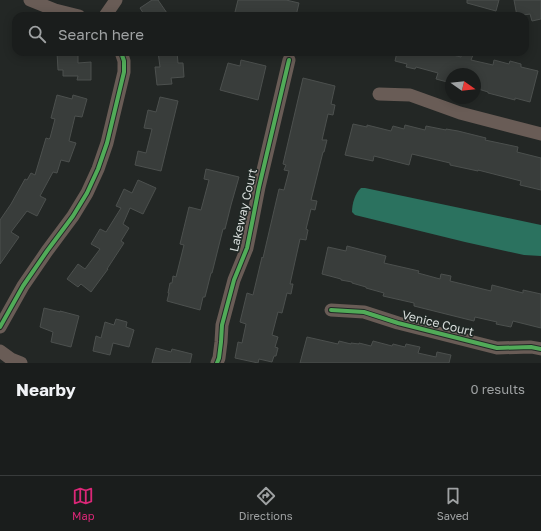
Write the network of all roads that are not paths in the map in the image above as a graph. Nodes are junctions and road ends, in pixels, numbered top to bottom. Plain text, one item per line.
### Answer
1 (30, 0) edge
2 (116, 0) edge
3 (62, 12) edge
4 (108, 12) edge
5 (122, 56) edge
6 (289, 60) dead end
7 (379, 94) dead end
8 (541, 134) edge
9 (331, 310) dead end
10 (0, 327) edge
11 (541, 349) edge
12 (0, 351) edge
13 (21, 363) edge
14 (217, 363) edge

1 - 3 street
2 - 4 street
5 - 10 street
6 - 14 street, Lakeway Court
7 - 8 street
9 - 11 street, Venice Court
12 - 13 street

